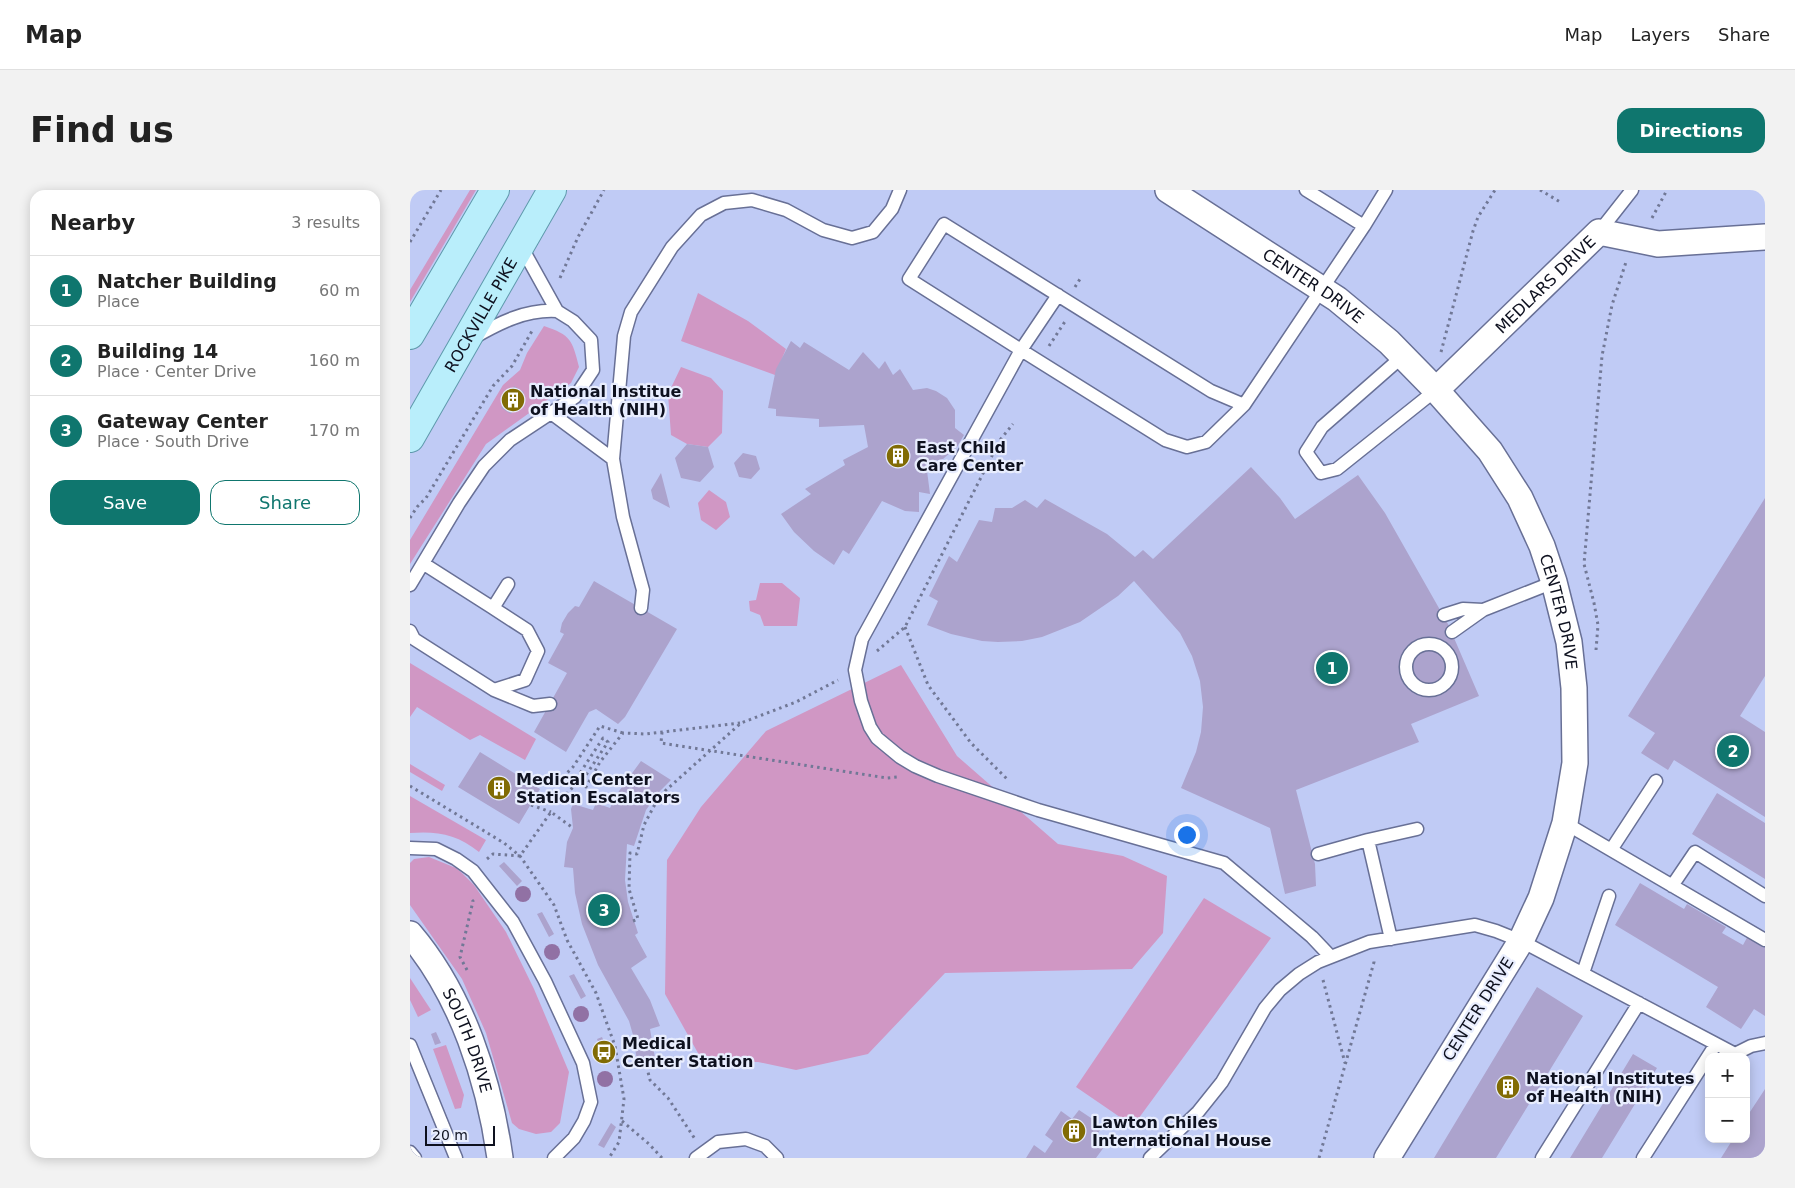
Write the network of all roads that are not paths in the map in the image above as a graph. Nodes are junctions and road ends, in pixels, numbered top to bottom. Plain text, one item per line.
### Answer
1 (495, 190) edge
2 (552, 190) edge
3 (900, 190) edge
4 (1168, 190) edge
5 (1306, 190) edge
6 (1386, 190) edge
7 (1632, 190) edge
8 (1364, 226) junction
9 (1599, 232) junction
10 (1765, 238) edge
11 (521, 246) junction
12 (1322, 290) junction
13 (1058, 295) junction
14 (557, 310) junction
15 (410, 335) edge
16 (465, 342) junction
17 (1021, 350) junction
18 (1403, 356) junction
19 (1436, 390) junction
20 (1244, 404) junction
21 (550, 413) junction
22 (410, 438) edge
23 (612, 459) junction
24 (424, 564) junction
25 (1554, 582) junction
26 (508, 584) dead end
27 (410, 586) edge
28 (493, 608) junction
29 (641, 608) dead end
30 (1483, 610) junction
31 (1444, 615) dead end
32 (410, 631) edge
33 (1452, 632) dead end
34 (494, 690) junction
35 (550, 704) dead end
36 (1656, 781) dead end
37 (1565, 823) junction
38 (1417, 829) dead end
39 (1368, 840) junction
40 (410, 848) edge
41 (1611, 850) junction
42 (1318, 854) dead end
43 (1672, 886) junction
44 (1609, 896) dead end
45 (1765, 896) edge
46 (410, 934) edge
47 (1391, 939) junction
48 (1765, 940) edge
49 (1521, 941) junction
50 (1330, 956) junction
51 (1583, 973) junction
52 (1639, 1003) junction
53 (1765, 1043) edge
54 (1716, 1044) junction
55 (410, 1045) edge
56 (410, 1152) edge
57 (415, 1158) edge
58 (456, 1158) edge
59 (500, 1158) edge
60 (554, 1158) edge
61 (696, 1158) edge
62 (777, 1158) edge
63 (1150, 1158) edge
64 (1387, 1158) edge
65 (1542, 1158) edge
66 (1642, 1158) edge

1 - 15 main road
2 - 11 main road, ROCKVILLE PIKE
3 - 23 lane
4 - 12 street, CENTER DRIVE
5 - 8 lane
6 - 8 lane
7 - 9 lane
8 - 12 lane
9 - 10 street, MEDLARS DRIVE
9 - 19 street, MEDLARS DRIVE
11 - 14 lane
11 - 16 main road, ROCKVILLE PIKE
12 - 18 street, CENTER DRIVE
12 - 20 lane
13 - 17 lane
13 - 17 lane
13 - 20 lane
14 - 16 lane
14 - 21 lane
16 - 22 main road, ROCKVILLE PIKE
17 - 20 lane
17 - 50 lane
18 - 19 street, CENTER DRIVE
18 - 19 lane
19 - 25 street, CENTER DRIVE
21 - 23 lane
21 - 24 lane
23 - 29 lane
24 - 27 lane
24 - 28 lane
25 - 30 lane
25 - 37 street, CENTER DRIVE
26 - 28 lane
28 - 34 lane
30 - 31 lane
30 - 33 lane
32 - 34 lane
34 - 35 lane
36 - 41 lane
37 - 41 lane
37 - 49 street, CENTER DRIVE
38 - 39 lane
39 - 42 lane
39 - 47 lane
40 - 60 lane
41 - 43 lane
43 - 45 lane
43 - 48 lane
44 - 51 lane
46 - 59 street, SOUTH DRIVE
47 - 49 lane
47 - 50 lane
49 - 51 lane
49 - 64 street, CENTER DRIVE
50 - 63 lane
51 - 52 lane
52 - 54 lane
52 - 65 lane
53 - 54 lane
54 - 66 lane
55 - 58 lane
56 - 57 lane
61 - 62 lane

